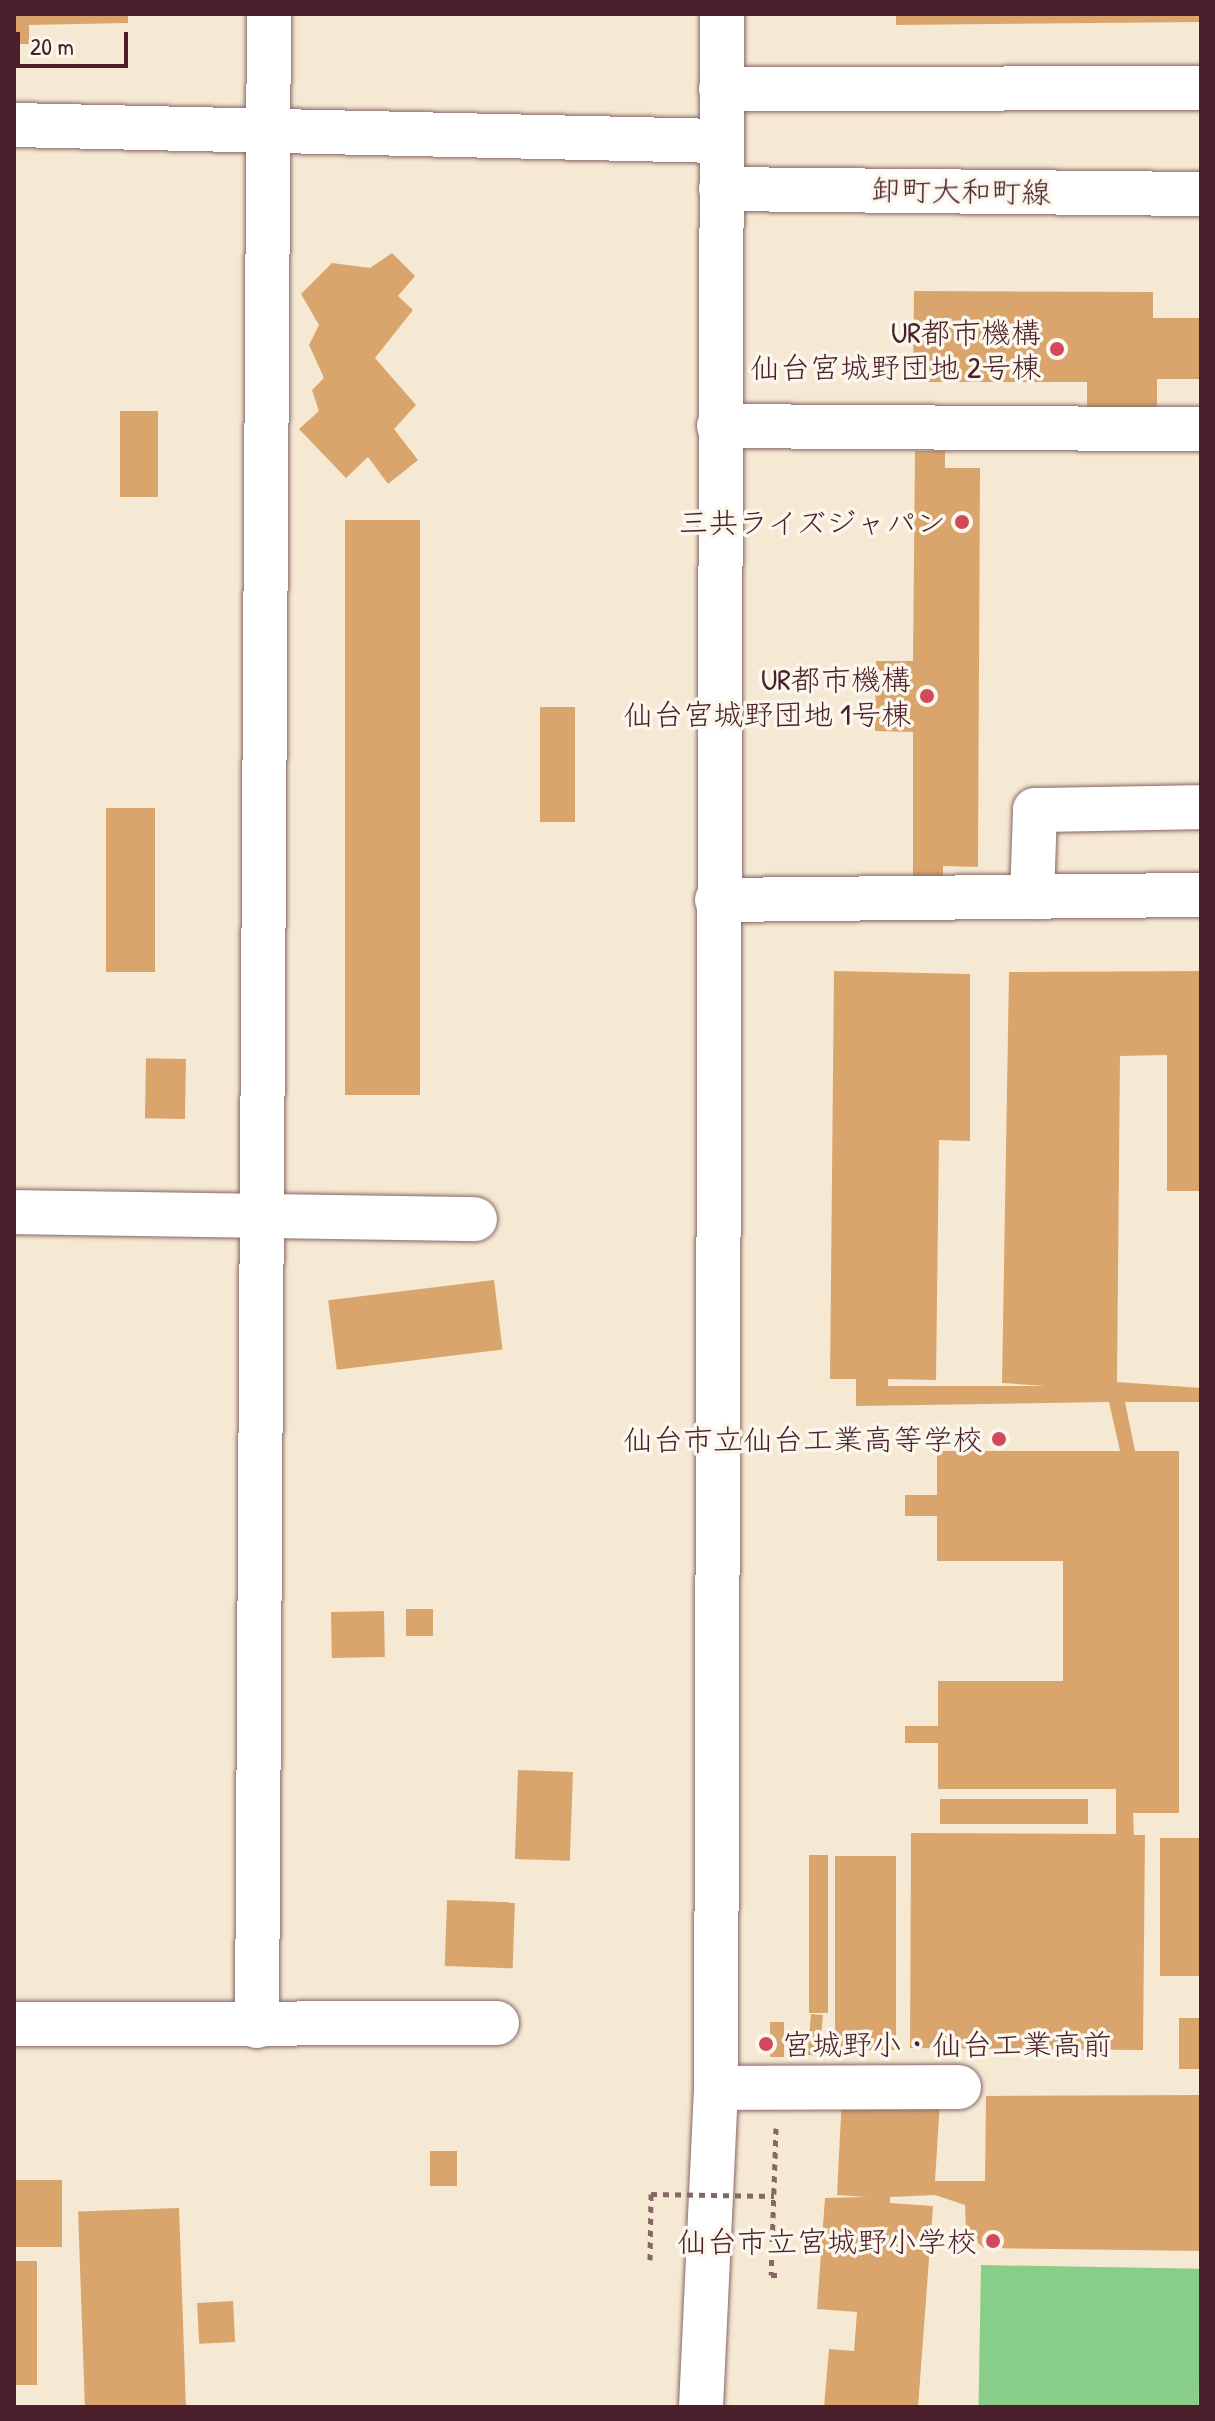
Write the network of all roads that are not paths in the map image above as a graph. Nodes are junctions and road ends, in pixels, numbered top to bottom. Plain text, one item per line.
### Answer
1 (269, 14) edge
2 (722, 14) edge
3 (1201, 88) edge
4 (721, 89) junction
5 (14, 125) edge
6 (269, 129) junction
7 (721, 141) junction
8 (721, 189) junction
9 (1201, 194) edge
10 (719, 426) junction
11 (1201, 429) edge
12 (1201, 807) edge
13 (1201, 895) edge
14 (1032, 897) junction
15 (717, 900) junction
16 (14, 1212) edge
17 (262, 1216) junction
18 (475, 1219) dead end
19 (497, 2023) dead end
20 (14, 2024) edge
21 (257, 2026) junction
22 (959, 2087) dead end
23 (716, 2088) junction
24 (701, 2407) edge

1 - 6 street
2 - 4 street
3 - 4 street
4 - 7 street
5 - 6 street
6 - 7 street
6 - 17 street
7 - 8 street
8 - 9 street, 卸町大和町線
8 - 10 street
10 - 11 street
10 - 15 street
12 - 14 street
13 - 14 street
14 - 15 street
15 - 23 street
16 - 17 street
17 - 18 street
17 - 21 street
19 - 21 street
20 - 21 street
22 - 23 street
23 - 24 street

